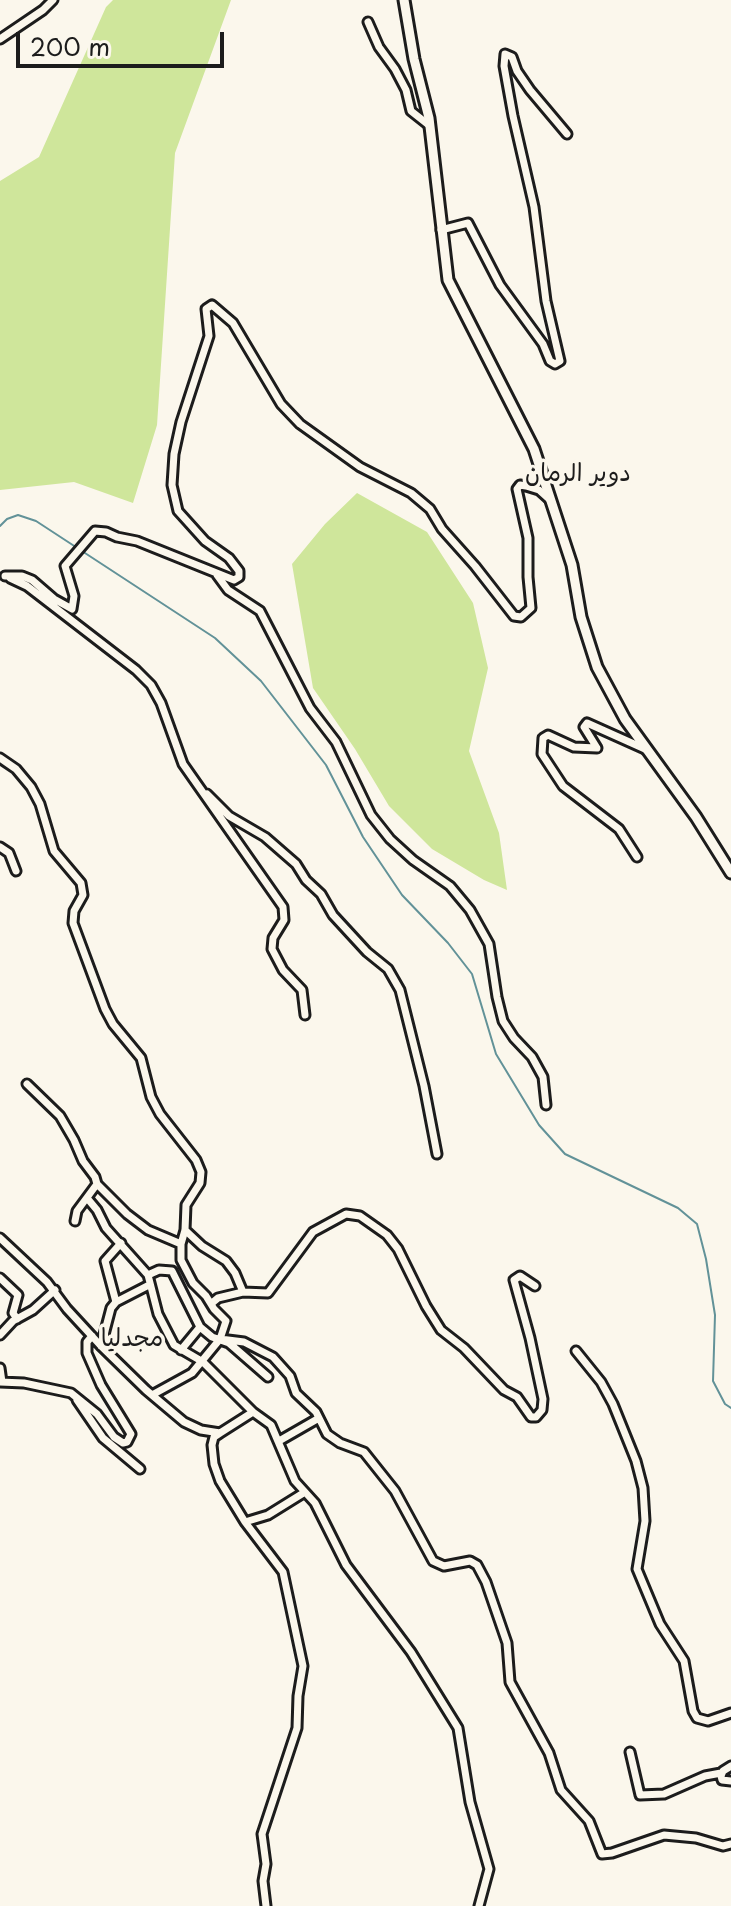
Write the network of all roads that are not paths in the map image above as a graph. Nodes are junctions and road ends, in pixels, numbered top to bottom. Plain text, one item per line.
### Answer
1 (53, 0) edge
2 (404, 0) edge
3 (368, 22) dead end
4 (0, 39) edge
5 (430, 126) junction
6 (567, 134) dead end
7 (441, 230) junction
8 (553, 503) junction
9 (216, 573) junction
10 (2, 575) edge
11 (647, 750) junction
12 (0, 758) edge
13 (199, 787) junction
14 (0, 847) edge
15 (637, 857) dead end
16 (16, 871) dead end
17 (731, 873) edge
18 (305, 1015) dead end
19 (27, 1084) dead end
20 (546, 1105) dead end
21 (437, 1154) dead end
22 (97, 1184) junction
23 (87, 1198) junction
24 (75, 1221) dead end
25 (185, 1230) junction
26 (0, 1238) edge
27 (121, 1243) junction
28 (181, 1244) junction
29 (148, 1275) junction
30 (0, 1278) edge
31 (149, 1285) junction
32 (535, 1286) dead end
33 (55, 1290) junction
34 (243, 1292) junction
35 (116, 1302) junction
36 (212, 1303) junction
37 (17, 1319) junction
38 (200, 1327) junction
39 (0, 1335) edge
40 (92, 1336) junction
41 (220, 1339) junction
42 (101, 1346) junction
43 (181, 1350) junction
44 (576, 1351) dead end
45 (203, 1362) junction
46 (0, 1368) edge
47 (268, 1377) dead end
48 (1, 1382) edge
49 (74, 1395) junction
50 (152, 1395) junction
51 (253, 1412) junction
52 (319, 1418) junction
53 (220, 1433) junction
54 (279, 1441) junction
55 (140, 1469) dead end
56 (305, 1492) junction
57 (245, 1522) junction
58 (731, 1713) edge
59 (630, 1752) dead end
60 (731, 1766) edge
61 (721, 1773) junction
62 (731, 1781) edge
63 (731, 1844) edge
64 (266, 1906) edge
65 (479, 1906) edge

1 - 4 street
2 - 5 street
3 - 5 street
5 - 7 street
6 - 7 street
7 - 8 street
8 - 9 street
8 - 11 street
9 - 10 street
9 - 20 street
10 - 13 street
11 - 15 street
11 - 17 street
12 - 25 street
13 - 18 street
13 - 21 street
14 - 16 street
19 - 22 street
22 - 23 street
22 - 28 street
23 - 24 street
23 - 27 street
25 - 28 street
25 - 34 street
26 - 33 street
27 - 29 street
27 - 35 street
28 - 36 street
29 - 31 street
29 - 38 street
30 - 37 street
31 - 35 street
31 - 43 street
32 - 34 street
33 - 37 street
33 - 40 street
34 - 36 street
35 - 42 street
36 - 41 street
37 - 39 street
38 - 41 street
38 - 43 street
40 - 42 street
40 - 49 street
41 - 45 street
41 - 47 street
41 - 52 street
42 - 50 street
43 - 45 street
44 - 58 street
45 - 50 street
45 - 51 street
46 - 48 street
48 - 49 street
49 - 55 street
50 - 53 street
51 - 53 street
51 - 54 street
52 - 54 street
52 - 63 street
53 - 57 street
54 - 56 street
56 - 57 street
56 - 65 street
57 - 64 street
59 - 61 street
60 - 61 street
61 - 62 street

